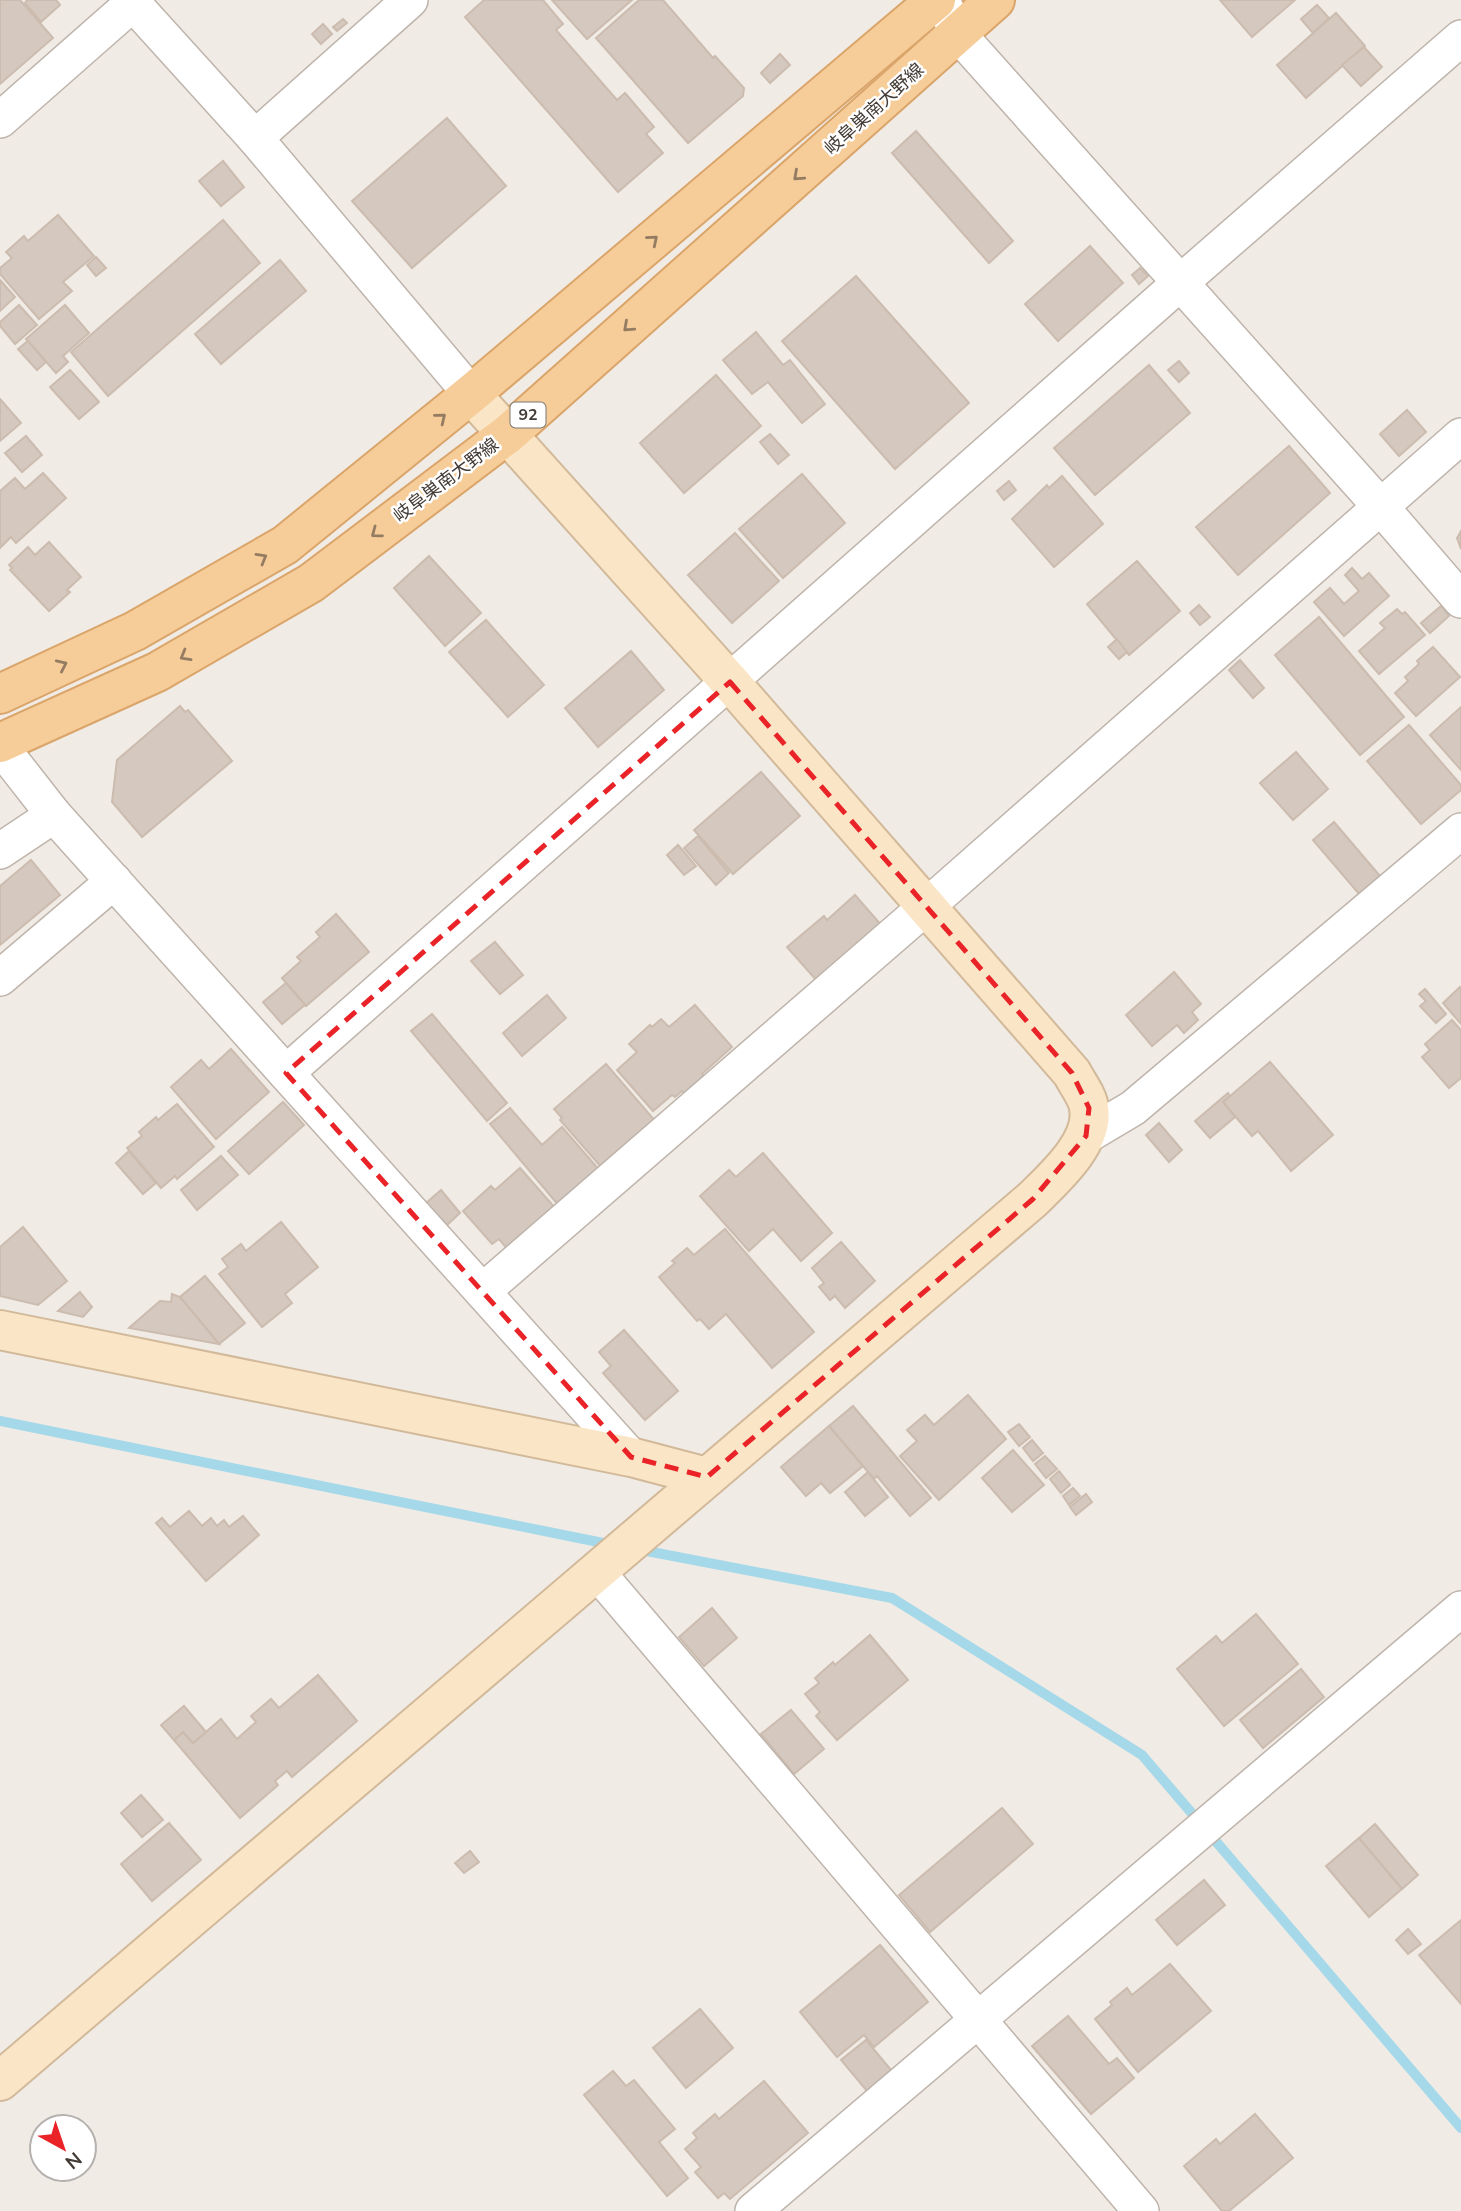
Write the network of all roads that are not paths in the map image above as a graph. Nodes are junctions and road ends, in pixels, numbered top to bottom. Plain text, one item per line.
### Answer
1 (410, 0) edge
2 (936, 0) edge
3 (941, 0) edge
4 (995, 0) edge
5 (131, 2) edge
6 (958, 34) junction
7 (1461, 38) edge
8 (0, 120) edge
9 (255, 138) junction
10 (1181, 282) junction
11 (471, 394) junction
12 (508, 434) junction
13 (1461, 436) edge
14 (1380, 506) junction
15 (1461, 600) edge
16 (730, 682) junction
17 (0, 694) edge
18 (0, 744) edge
19 (54, 815) junction
20 (1461, 831) edge
21 (0, 851) edge
22 (114, 881) junction
23 (926, 906) junction
24 (0, 978) edge
25 (286, 1073) junction
26 (1086, 1136) junction
27 (483, 1291) junction
28 (0, 1330) edge
29 (631, 1457) junction
30 (706, 1477) junction
31 (600, 1570) junction
32 (1461, 1609) edge
33 (976, 2020) junction
34 (0, 2081) edge
35 (752, 2211) edge
36 (1141, 2211) edge

1 - 9 street
11 -> 2 main road
3 - 6 street
4 - 6 main road, 岐阜巣南大野線 / 92
5 - 8 street
5 - 9 street
6 - 10 street
6 -> 12 main road, 岐阜巣南大野線 / 92
7 - 10 street
9 - 11 street
10 - 14 street
10 - 16 street
11 - 12 street, 92
17 -> 11 main road
12 - 16 street, 92
12 -> 18 main road, 岐阜巣南大野線 / 92
13 - 14 street
14 - 15 street
14 - 23 street
16 - 23 street, 92
16 - 25 street
18 - 19 street
19 - 21 street
19 - 22 street
20 - 26 street
22 - 24 street
22 - 25 street
23 - 26 street, 92
23 - 27 street
25 - 27 street
26 - 30 street
27 - 29 street
28 - 29 street
29 - 30 street
30 - 31 street
31 - 33 street
31 - 34 street
32 - 33 street
33 - 35 street
33 - 36 street

